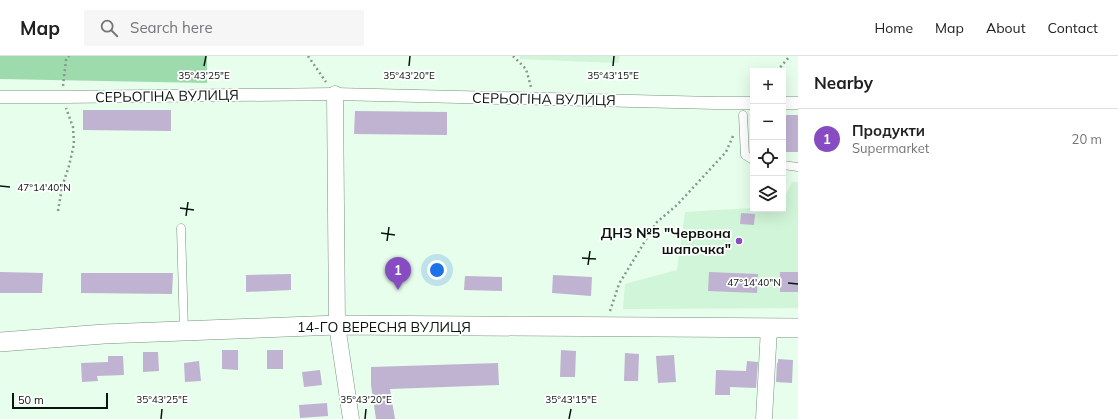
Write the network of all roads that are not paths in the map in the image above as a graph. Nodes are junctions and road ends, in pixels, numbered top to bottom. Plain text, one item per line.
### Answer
1 (335, 94) junction
2 (0, 96) edge
3 (750, 103) edge
4 (786, 103) edge
5 (798, 103) edge
6 (744, 115) road end
7 (750, 158) edge
8 (786, 165) edge
9 (798, 167) edge
10 (181, 228) dead end
11 (337, 326) junction
12 (768, 328) junction
13 (798, 328) edge
14 (184, 331) junction
15 (0, 342) edge
16 (351, 419) edge
17 (764, 419) edge

1 - 2 street, СЕРЬОГІНА ВУЛИЦЯ
1 - 3 street, СЕРЬОГІНА ВУЛИЦЯ
1 - 11 street
4 - 5 street
6 - 7 lane
8 - 9 lane
10 - 14 lane
11 - 12 street, 14-ГО ВЕРЕСНЯ ВУЛИЦЯ
11 - 14 street, 14-ГО ВЕРЕСНЯ ВУЛИЦЯ
11 - 16 street
12 - 13 street, 14-ГО ВЕРЕСНЯ ВУЛИЦЯ
12 - 17 street
14 - 15 street, 14-ГО ВЕРЕСНЯ ВУЛИЦЯ

